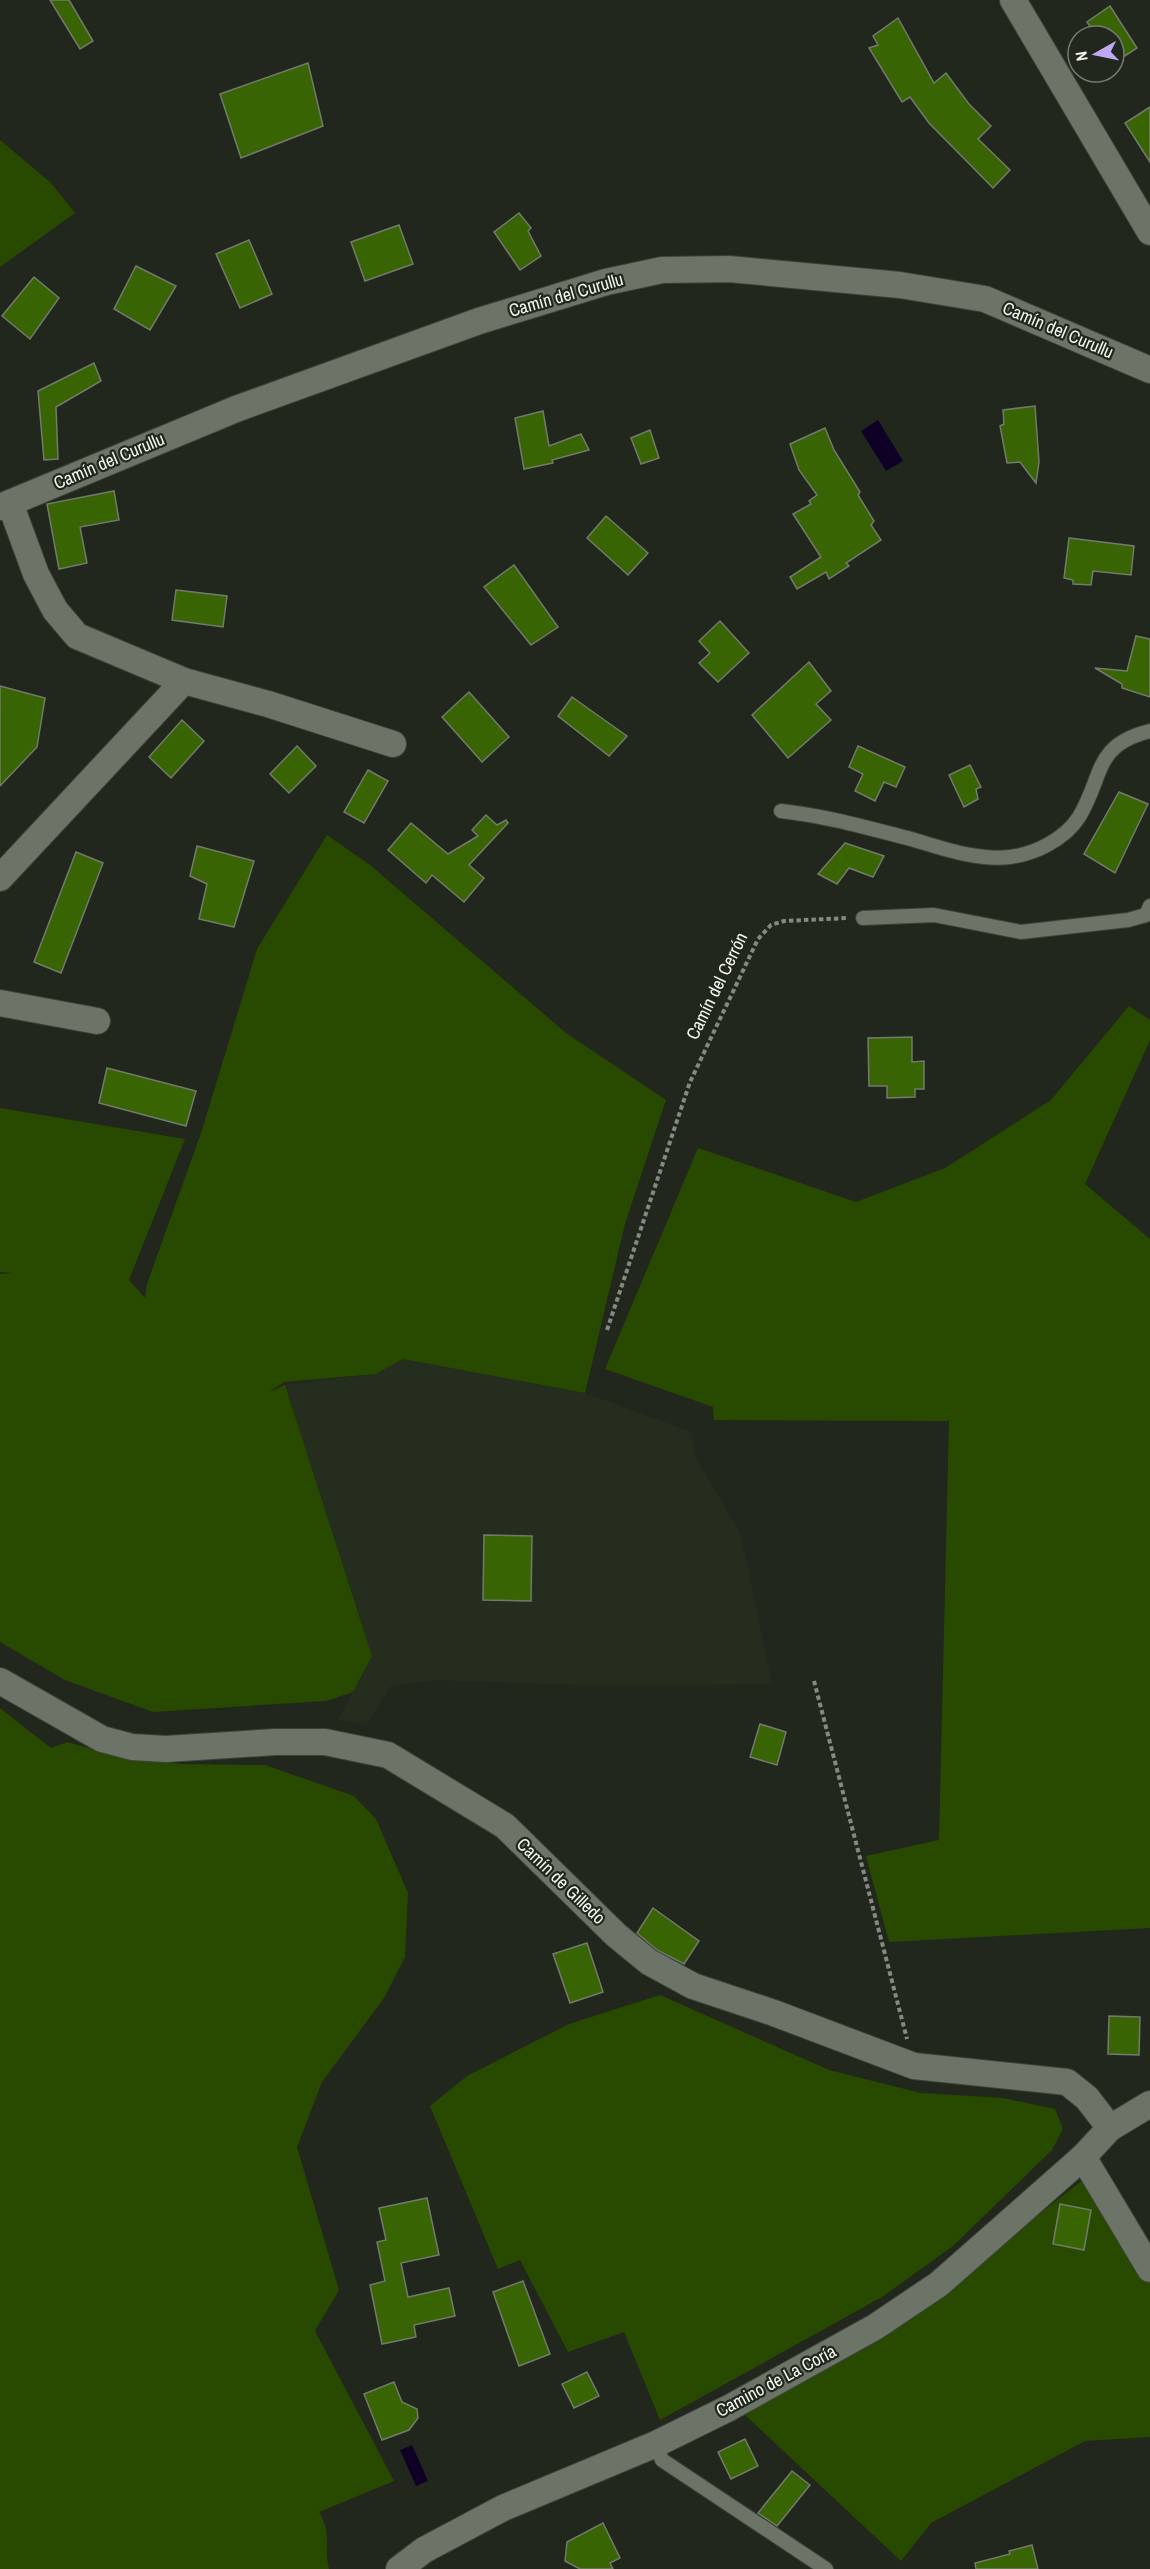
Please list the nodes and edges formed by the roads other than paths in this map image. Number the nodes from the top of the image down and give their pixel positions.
1 (1013, 0) edge
2 (1150, 232) edge
3 (1150, 370) edge
4 (5, 505) edge
5 (184, 681) junction
6 (1150, 731) edge
7 (393, 744) dead end
8 (782, 811) dead end
9 (0, 878) edge
10 (1150, 906) edge
11 (863, 918) road end
12 (0, 1003) edge
13 (98, 1021) dead end
14 (0, 1681) edge
15 (1150, 2103) edge
16 (1110, 2128) junction
17 (1083, 2157) junction
18 (1150, 2269) edge
19 (656, 2444) junction
20 (399, 2569) edge
21 (826, 2569) edge

1 - 2 street
3 - 4 street, Camín del Curullu
4 - 5 street
5 - 7 street
5 - 9 street
6 - 8 lane
10 - 11 lane
12 - 13 street
14 - 16 street, Camín de Gilledo
15 - 16 street, Camino de La Coría
16 - 17 street, Camino de La Coría
17 - 18 street
17 - 19 street, Camino de La Coría
19 - 20 street, Camino de La Coría
19 - 21 lane

